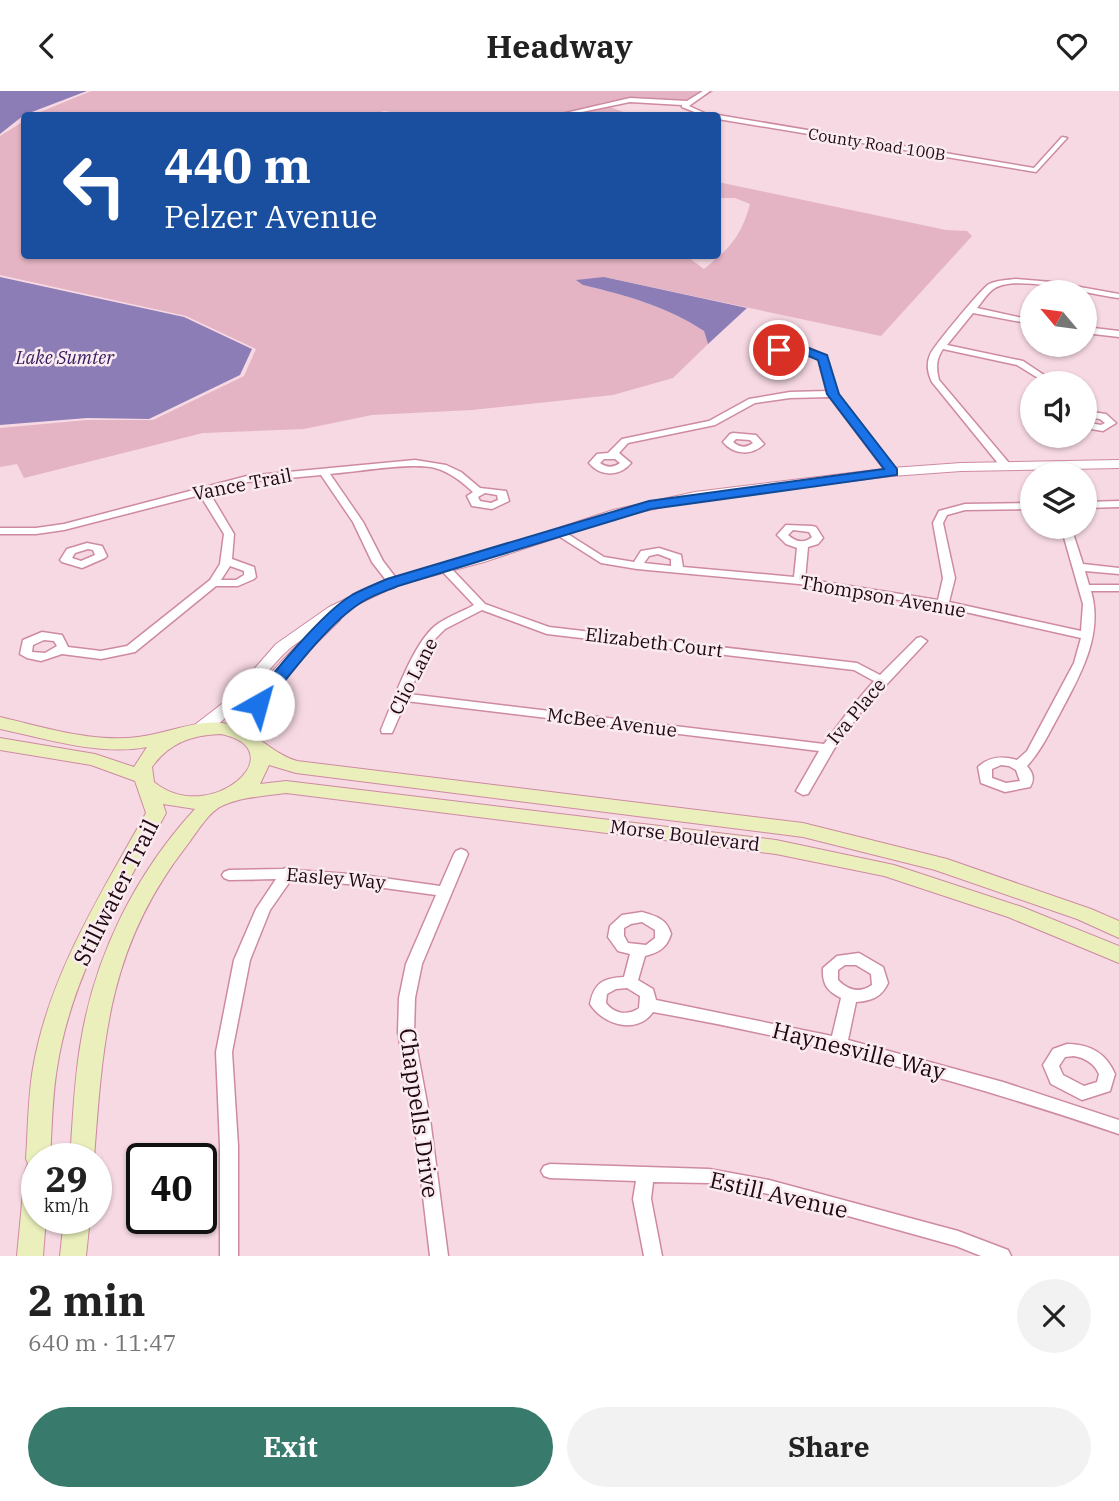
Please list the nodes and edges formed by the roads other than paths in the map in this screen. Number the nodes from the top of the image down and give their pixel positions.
1 (707, 91) edge
2 (687, 103) junction
3 (574, 112) edge
4 (696, 112) edge
5 (721, 118) edge
6 (1065, 138) dead end
7 (1119, 296) edge
8 (972, 310) junction
9 (1020, 320) edge
10 (1097, 332) edge
11 (1117, 334) edge
12 (1119, 345) edge
13 (940, 346) junction
14 (798, 347) dead end
15 (1037, 371) edge
16 (833, 394) junction
17 (1097, 415) edge
18 (712, 423) junction
19 (1097, 427) edge
20 (733, 436) dead end
21 (612, 455) dead end
22 (1119, 464) edge
23 (1005, 465) junction
24 (323, 471) junction
25 (892, 472) junction
26 (202, 490) junction
27 (479, 492) dead end
28 (1119, 504) edge
29 (1097, 505) edge
30 (1020, 506) edge
31 (69, 526) junction
32 (0, 531) edge
33 (559, 533) junction
34 (1070, 539) edge
35 (803, 545) dead end
36 (80, 547) dead end
37 (227, 561) junction
38 (637, 566) junction
39 (1080, 566) junction
40 (444, 567) junction
41 (677, 570) junction
42 (1119, 571) edge
43 (799, 581) junction
44 (393, 582) junction
45 (213, 583) junction
46 (1085, 588) junction
47 (1119, 588) edge
48 (357, 599) junction
49 (943, 604) junction
50 (481, 606) junction
51 (1087, 636) junction
52 (921, 641) dead end
53 (61, 650) dead end
54 (881, 680) junction
55 (400, 697) junction
56 (0, 723) edge
57 (387, 730) dead end
58 (190, 732) junction
59 (254, 743) junction
60 (0, 744) edge
61 (825, 748) junction
62 (1019, 766) dead end
63 (146, 784) junction
64 (803, 791) dead end
65 (236, 793) junction
66 (214, 801) junction
67 (461, 853) dead end
68 (289, 872) junction
69 (229, 875) dead end
70 (443, 891) junction
71 (1119, 930) edge
72 (638, 952) dead end
73 (1119, 955) edge
74 (630, 982) junction
75 (850, 995) dead end
76 (649, 1005) junction
77 (839, 1042) junction
78 (1073, 1090) dead end
79 (1067, 1109) junction
80 (1119, 1127) edge
81 (39, 1143) edge
82 (83, 1143) edge
83 (550, 1171) dead end
84 (646, 1173) junction
85 (32, 1234) edge
86 (75, 1234) edge
87 (30, 1256) edge
88 (73, 1256) edge
89 (229, 1256) edge
90 (439, 1256) edge
91 (653, 1256) edge
92 (1002, 1256) edge

1 - 2 street
2 - 3 street
2 - 4 street
5 - 6 street, County Road 100B
7 - 8 street
8 - 9 street
8 - 13 street
10 - 11 street
11 - 12 street
13 - 15 street
13 - 23 street
14 - 16 street
16 - 18 street
16 - 25 street
17 - 19 street
18 - 20 street
18 - 21 street
22 - 23 street
23 - 25 street
24 - 26 street, Vance Trail
24 - 27 street, Vance Trail
24 - 44 street
25 - 33 street
26 - 31 street, Vance Trail
26 - 37 street
28 - 29 street
30 - 49 street
31 - 32 street, Vance Trail
31 - 36 street
33 - 38 street, Thompson Avenue
33 - 40 street
34 - 39 street
35 - 43 street
37 - 45 street
37 - 45 street
38 - 41 street, Thompson Avenue
38 - 41 street
39 - 42 street
39 - 46 street
40 - 44 street
40 - 50 street, Elizabeth Court
41 - 43 street, Thompson Avenue
43 - 49 street, Thompson Avenue
44 - 48 street
45 - 53 street
46 - 47 street
46 - 51 street
48 - 58 street
48 - 59 street
49 - 51 street, Thompson Avenue
50 - 54 street, Elizabeth Court
50 - 55 street, Clio Lane
51 - 62 street
52 - 54 street, Iva Place
54 - 61 street, Iva Place
55 - 57 street, Clio Lane
55 - 61 street, McBee Avenue
56 - 58 main road
58 - 59 main road
58 - 63 main road
59 - 65 main road
59 - 71 main road, Morse Boulevard
60 - 63 main road
61 - 64 street, Iva Place
63 - 66 main road
63 - 81 main road, Stillwater Trail
65 - 66 main road
65 - 73 main road, Morse Boulevard
66 - 82 main road, Stillwater Trail
67 - 70 street, Chappells Drive
68 - 69 street, Easley Way
68 - 70 street, Easley Way
68 - 89 street
70 - 90 street, Chappells Drive
72 - 74 street
74 - 76 street
74 - 76 street
75 - 77 street
76 - 77 street, Haynesville Way
77 - 79 street, Haynesville Way
78 - 79 street
79 - 80 street, Haynesville Way
83 - 84 street, Estill Avenue
84 - 91 street
84 - 92 street, Estill Avenue
85 - 87 main road
86 - 88 main road

